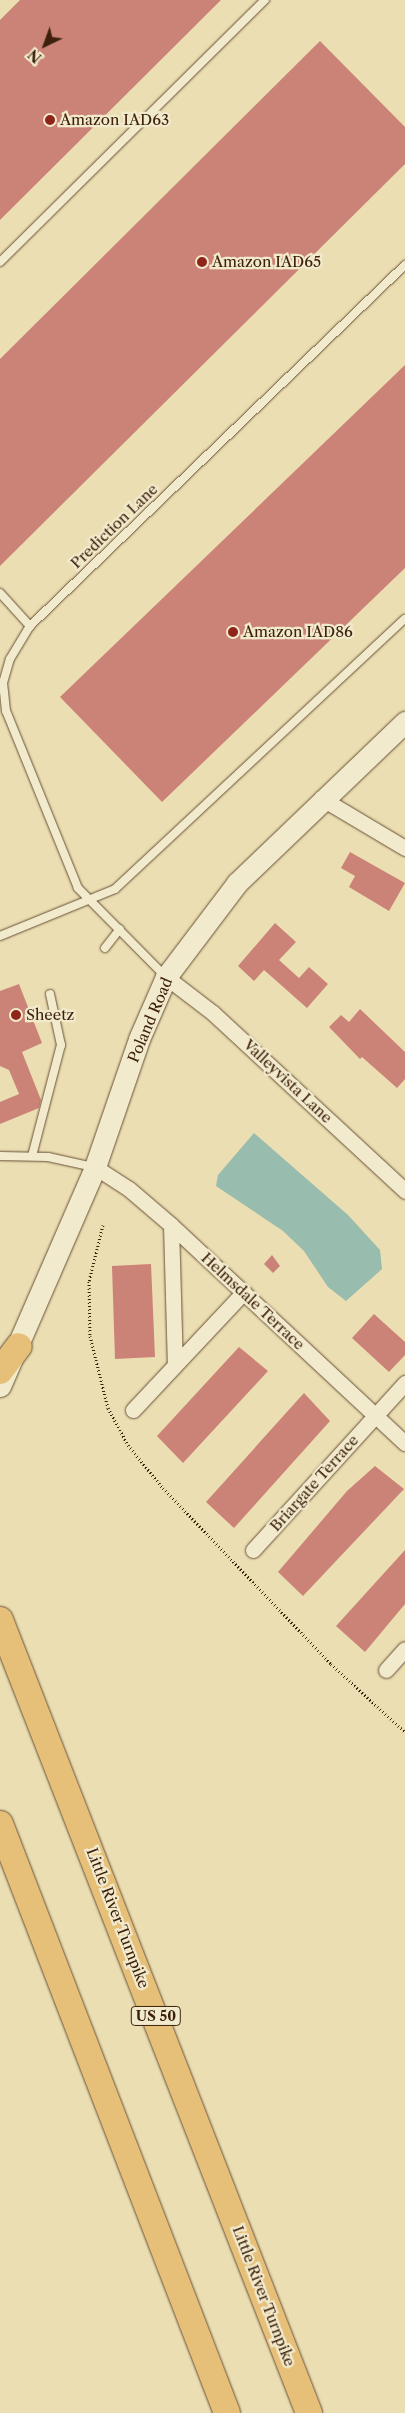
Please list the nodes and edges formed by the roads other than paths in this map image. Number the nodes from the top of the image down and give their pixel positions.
1 (265, 0) edge
2 (0, 262) edge
3 (405, 265) edge
4 (0, 593) edge
5 (405, 619) edge
6 (30, 626) junction
7 (405, 722) edge
8 (322, 798) junction
9 (405, 848) edge
10 (89, 902) junction
11 (120, 930) junction
12 (0, 936) edge
13 (105, 948) dead end
14 (166, 977) junction
15 (50, 994) dead end
16 (0, 1156) edge
17 (32, 1156) junction
18 (95, 1167) junction
19 (405, 1191) edge
20 (171, 1225) junction
21 (244, 1292) junction
22 (19, 1346) junction
23 (175, 1364) junction
24 (0, 1371) edge
25 (405, 1383) edge
26 (0, 1386) edge
27 (133, 1410) dead end
28 (374, 1416) junction
29 (405, 1443) edge
30 (253, 1550) dead end
31 (0, 1620) edge
32 (405, 1649) edge
33 (386, 1670) dead end
34 (0, 1824) edge
35 (227, 2413) edge
36 (309, 2413) edge

1 - 2 lane
3 - 6 lane, Prediction Lane
4 - 6 lane
5 - 10 lane
6 - 10 lane, Prediction Lane
7 - 8 street, Poland Road
8 - 9 street
8 - 14 street, Poland Road
10 - 11 lane, Prediction Lane
10 - 12 lane
11 - 13 lane
11 - 14 lane, Prediction Lane
14 - 18 street, Poland Road
14 - 19 street, Valleyvista Lane
15 - 17 lane
16 - 17 lane
17 - 18 lane
18 - 20 street, Helmsdale Terrace
18 - 22 street, Poland Road
20 - 21 street, Helmsdale Terrace
20 - 23 street
21 - 23 street
21 - 28 street, Helmsdale Terrace
22 - 24 highway
22 - 26 street, Poland Road
23 - 27 street
25 - 28 street, Briargate Terrace
28 - 29 street, Helmsdale Terrace
28 - 30 street, Briargate Terrace
31 - 36 highway, Little River Turnpike / US 50
32 - 33 street
34 - 35 highway

